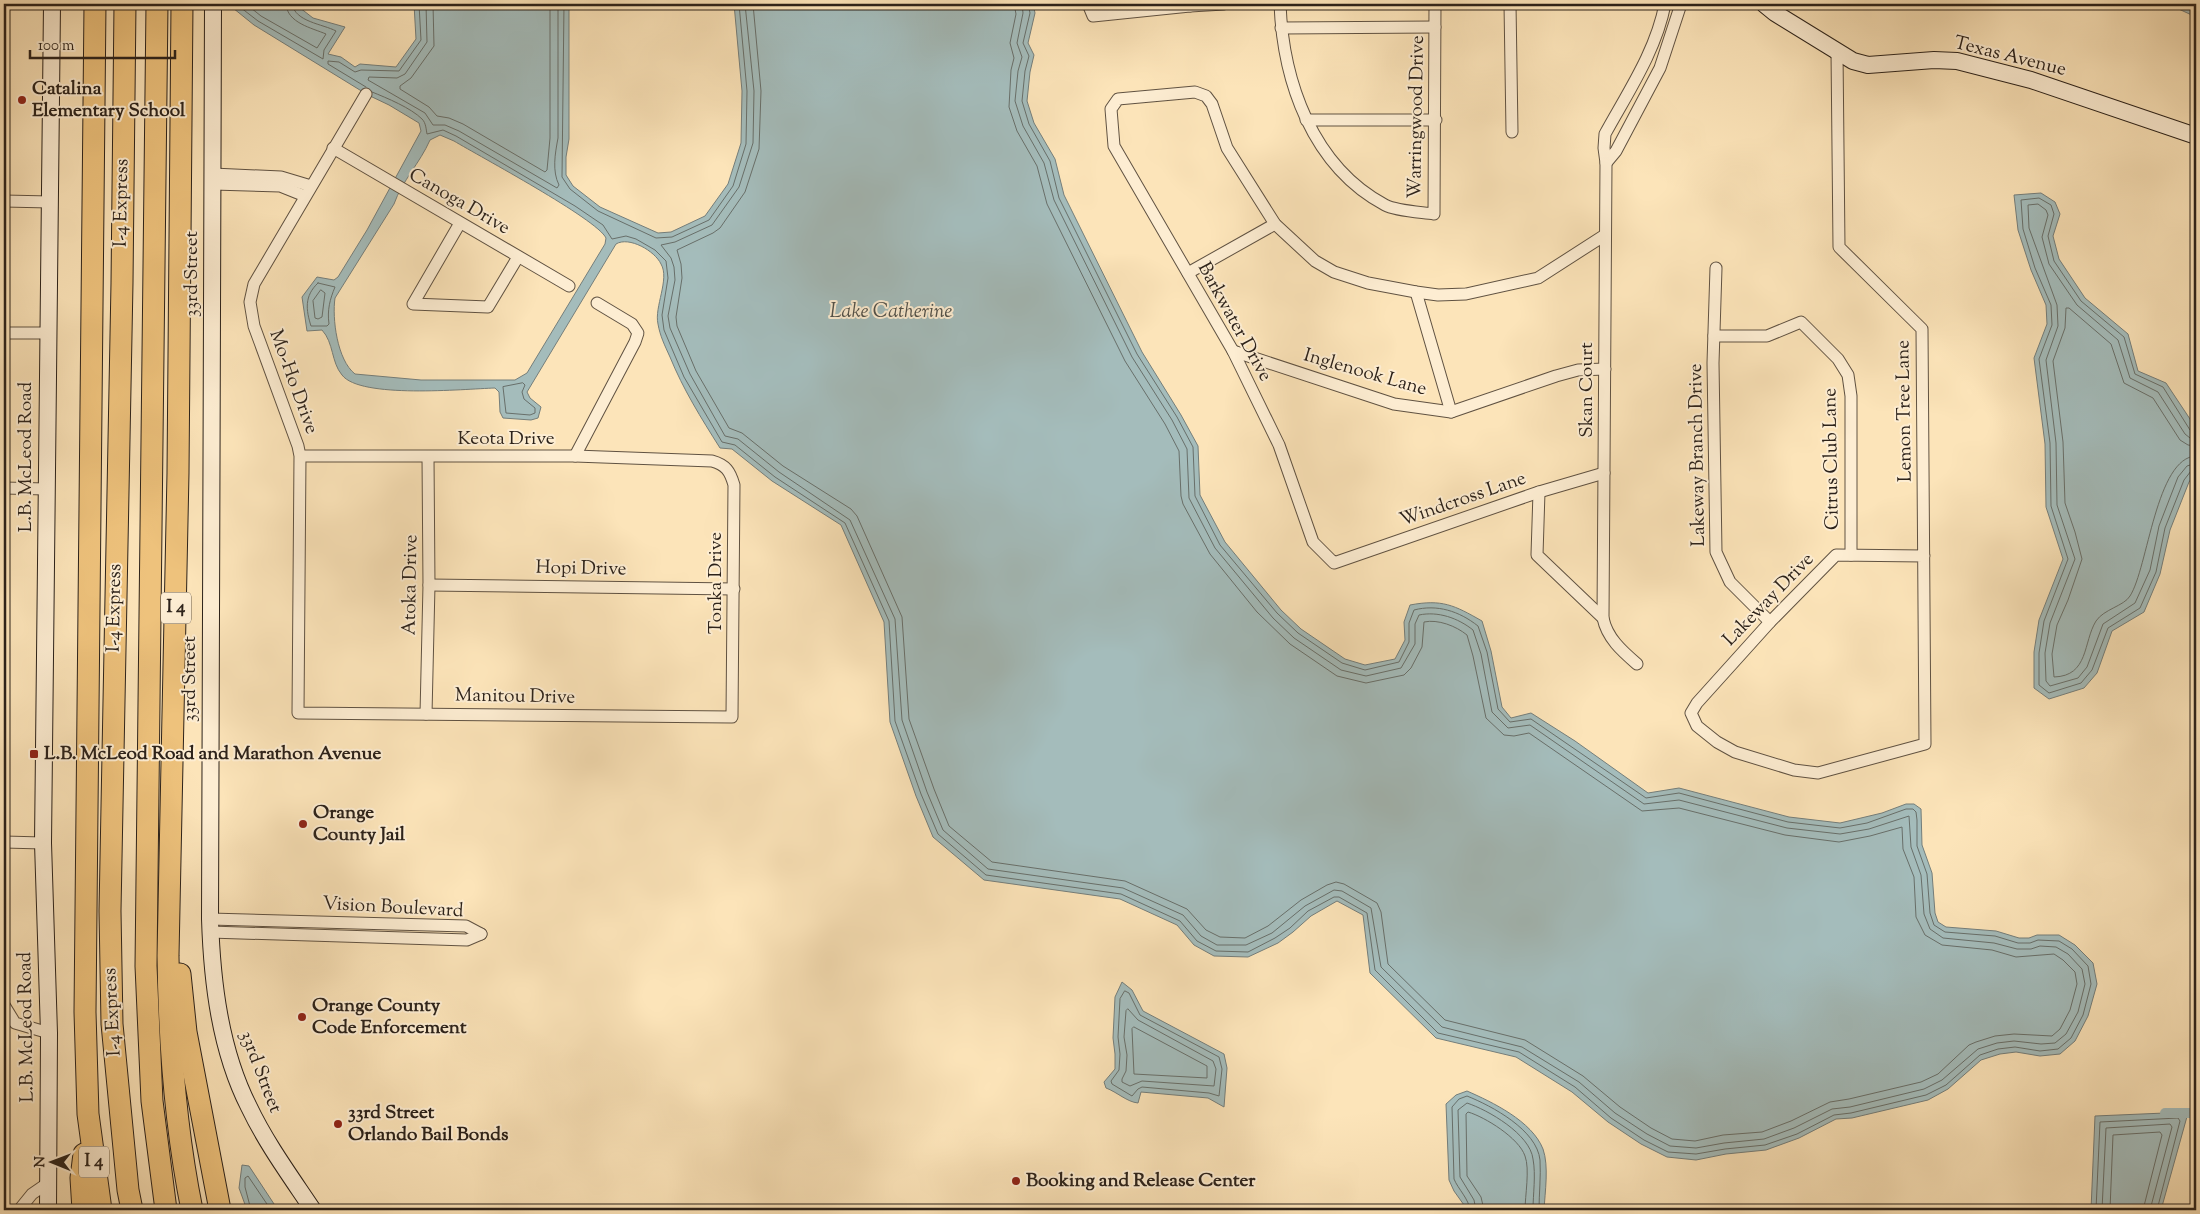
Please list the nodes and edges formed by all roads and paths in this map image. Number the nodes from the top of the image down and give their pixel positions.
1 (52, 4) edge
2 (95, 4) edge
3 (125, 4) edge
4 (157, 4) edge
5 (182, 4) edge
6 (213, 4) edge
7 (1088, 4) edge
8 (1224, 4) edge
9 (1280, 4) edge
10 (1435, 4) edge
11 (1510, 4) edge
12 (1665, 4) edge
13 (1681, 4) edge
14 (1764, 4) edge
15 (1189, 5) edge
16 (1435, 27) junction
17 (1281, 28) junction
18 (1838, 51) junction
19 (366, 94) dead end
20 (1306, 120) junction
21 (1436, 120) junction
22 (1512, 132) dead end
23 (2196, 136) edge
24 (333, 148) junction
25 (1606, 163) junction
26 (213, 179) junction
27 (308, 191) junction
28 (4, 201) edge
29 (50, 202) junction
30 (460, 223) junction
31 (1275, 224) junction
32 (1606, 235) junction
33 (518, 257) junction
34 (1716, 268) dead end
35 (1188, 273) junction
36 (569, 286) dead end
37 (1416, 292) junction
38 (597, 303) dead end
39 (4, 333) edge
40 (47, 333) junction
41 (1714, 336) junction
42 (1233, 351) junction
43 (1604, 370) junction
44 (1451, 412) junction
45 (300, 456) junction
46 (575, 456) junction
47 (428, 457) junction
48 (712, 461) joint
49 (1604, 474) junction
50 (4, 488) edge
51 (46, 489) junction
52 (1539, 492) junction
53 (1851, 555) junction
54 (1924, 556) junction
55 (1334, 563) joint
56 (429, 585) junction
57 (734, 589) junction
58 (1603, 618) junction
59 (1770, 622) junction
60 (1637, 664) dead end
61 (298, 713) joint
62 (1691, 713) joint
63 (426, 714) junction
64 (732, 717) joint
65 (169, 838) junction
66 (4, 842) edge
67 (43, 843) junction
68 (210, 925) junction
69 (4, 1005) edge
70 (49, 1033) junction
71 (88, 1114) junction
72 (48, 1183) junction
73 (19, 1210) edge
74 (48, 1210) edge
75 (84, 1210) edge
76 (100, 1210) edge
77 (132, 1210) edge
78 (166, 1210) edge
79 (192, 1210) edge
80 (220, 1210) edge
81 (313, 1210) edge

1 - 29 street, L.B. McLeod Road
2 - 71 highway, I 4
3 - 77 highway, I-4 Express
4 - 78 highway, I-4 Express
5 - 65 highway, I 4
6 - 26 street, 33rd Street
7 - 15 street
8 - 15 street
9 - 17 street, Warringwood Drive
10 - 16 street, Warringwood Drive
11 - 22 street
12 - 25 street, Skan Court
13 - 25 street
14 - 18 street, Texas Avenue
16 - 17 street
16 - 21 street, Warringwood Drive
17 - 20 street, Warringwood Drive
18 - 23 street, Texas Avenue
18 - 54 street, Lemon Tree Lane
19 - 24 street, Mo-Ho Drive
20 - 21 street
20 - 21 street, Warringwood Drive
24 - 27 street, Mo-Ho Drive
24 - 30 street, Canoga Drive
25 - 32 street, Skan Court
26 - 27 street
26 - 68 street, 33rd Street
27 - 45 street, Mo-Ho Drive
28 - 29 street
29 - 40 street, L.B. McLeod Road
30 - 33 street, Canoga Drive
30 - 33 street
31 - 35 street
31 - 35 street, Barkwater Drive
31 - 37 street
32 - 37 street
32 - 43 street, Skan Court
33 - 36 street, Canoga Drive
34 - 41 street, Lakeway Branch Drive
35 - 42 street, Barkwater Drive
37 - 44 street
38 - 46 street
39 - 40 street
40 - 51 street, L.B. McLeod Road
41 - 53 street, Citrus Club Lane
41 - 59 street, Lakeway Branch Drive
42 - 44 street, Inglenook Lane
42 - 55 street, Barkwater Drive
43 - 44 street, Inglenook Lane
43 - 49 street, Skan Court
45 - 47 street, Keota Drive
45 - 61 street, Mo-Ho Drive
46 - 47 street, Keota Drive
46 - 48 street, Keota Drive
47 - 56 street, Atoka Drive
48 - 57 street, Tonka Drive
49 - 52 street, Windcross Lane
49 - 58 street, Skan Court
50 - 51 street
51 - 67 street, L.B. McLeod Road
52 - 55 street, Windcross Lane
52 - 58 street
53 - 54 street, Lakeway Drive
53 - 59 street, Lakeway Drive
54 - 62 street, Lemon Tree Lane
56 - 57 street, Hopi Drive
56 - 63 street, Atoka Drive
57 - 64 street, Tonka Drive
58 - 60 street
59 - 62 street, Lakeway Drive
61 - 63 street, Manitou Drive
63 - 64 street, Manitou Drive
65 - 79 highway, I 4
65 - 80 highway
66 - 67 street
67 - 70 street, L.B. McLeod Road
68 - 68 street, Vision Boulevard
68 - 81 street, 33rd Street
69 - 70 street
70 - 72 street, L.B. McLeod Road
71 - 75 highway
71 - 76 highway, I 4
72 - 73 street
72 - 74 street, L.B. McLeod Road

